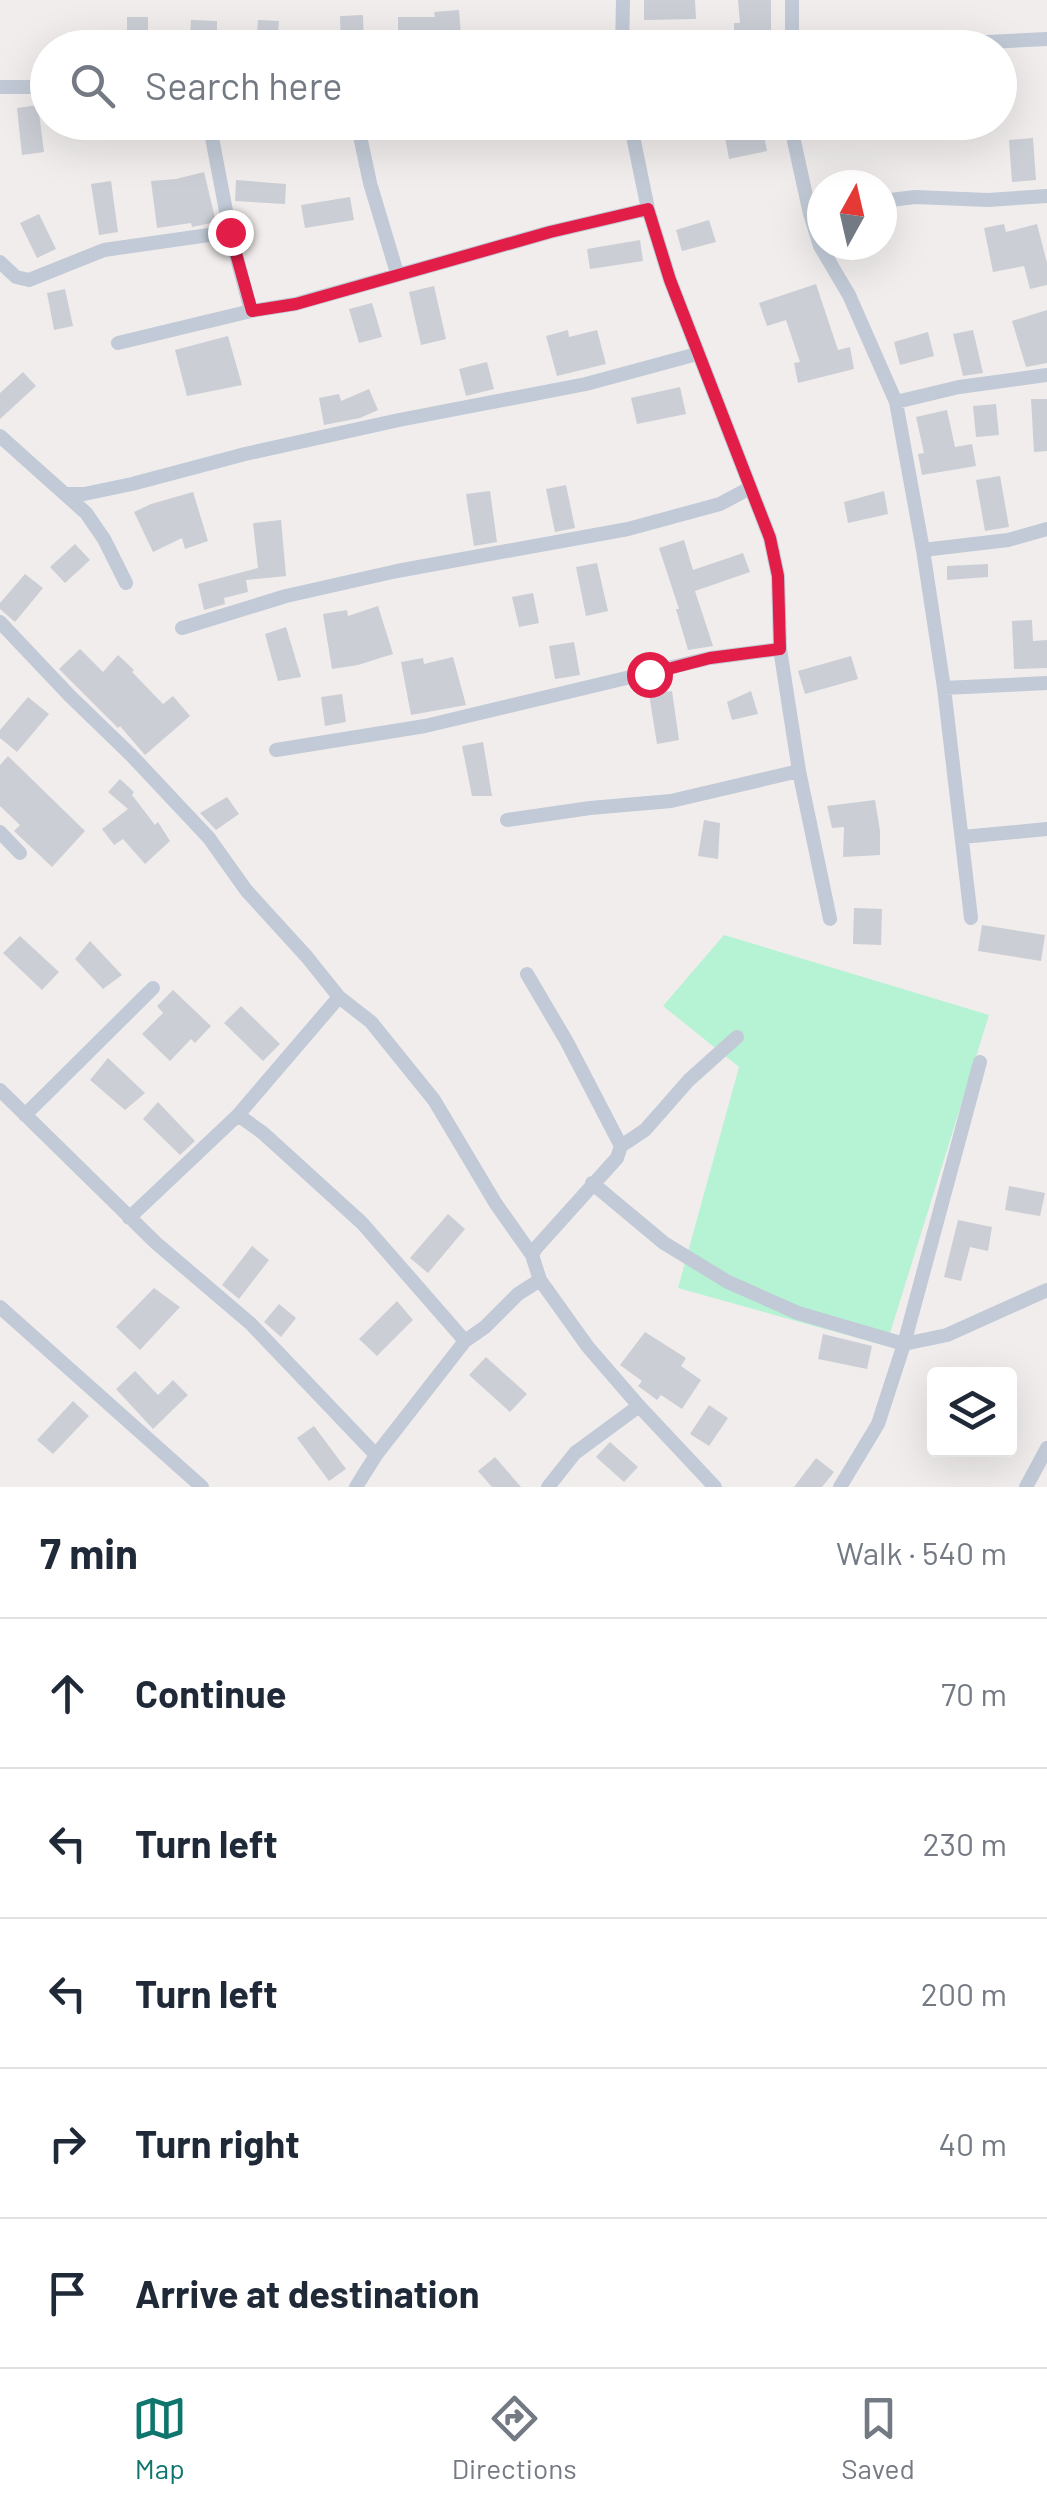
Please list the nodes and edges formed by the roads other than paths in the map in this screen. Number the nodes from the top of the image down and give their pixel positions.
1 (622, 0) edge
2 (792, 0) edge
3 (622, 30) edge
4 (792, 30) edge
5 (1047, 40) edge
6 (1017, 41) edge
7 (0, 86) edge
8 (30, 86) edge
9 (213, 140) edge
10 (361, 140) edge
11 (634, 140) edge
12 (794, 140) edge
13 (807, 183) edge
14 (1047, 196) edge
15 (897, 199) edge
16 (648, 209) junction
17 (230, 232) junction
18 (829, 260) edge
19 (0, 262) edge
20 (397, 274) junction
21 (252, 311) junction
22 (118, 342) dead end
23 (697, 354) junction
24 (1047, 375) edge
25 (896, 402) junction
26 (0, 436) edge
27 (750, 488) junction
28 (65, 494) junction
29 (1047, 529) edge
30 (923, 550) junction
31 (126, 583) dead end
32 (0, 622) edge
33 (182, 628) dead end
34 (780, 649) junction
35 (1047, 683) edge
36 (944, 688) junction
37 (276, 750) dead end
38 (799, 772) junction
39 (507, 820) dead end
40 (1047, 829) edge
41 (0, 832) edge
42 (962, 837) junction
43 (20, 854) dead end
44 (971, 918) dead end
45 (830, 919) dead end
46 (527, 974) dead end
47 (153, 988) dead end
48 (339, 997) junction
49 (736, 1037) dead end
50 (980, 1062) dead end
51 (0, 1090) edge
52 (25, 1116) junction
53 (238, 1116) junction
54 (621, 1146) junction
55 (592, 1184) junction
56 (129, 1218) junction
57 (532, 1255) junction
58 (540, 1280) junction
59 (1047, 1290) edge
60 (0, 1307) edge
61 (464, 1341) junction
62 (904, 1344) junction
63 (639, 1406) junction
64 (1047, 1448) edge
65 (376, 1455) junction
66 (202, 1487) edge
67 (356, 1487) edge
68 (548, 1487) edge
69 (715, 1487) edge
70 (840, 1487) edge
71 (1026, 1487) edge

1 - 3 street
2 - 4 street
5 - 6 street
7 - 8 street
9 - 17 street
10 - 20 street
11 - 16 street
12 - 13 street
14 - 15 street
16 - 20 street
16 - 23 street
17 - 19 street
17 - 21 street
18 - 25 street
20 - 21 street
21 - 22 street
23 - 27 street
23 - 28 street
24 - 25 street
25 - 30 street
26 - 28 street
27 - 33 street
27 - 34 street
28 - 31 street
29 - 30 street
30 - 36 street
32 - 48 street
34 - 37 street
34 - 38 street
35 - 36 street
36 - 42 street
38 - 39 street
38 - 45 street
40 - 42 street
41 - 43 street
42 - 44 street
46 - 54 street
47 - 52 street
48 - 53 street
48 - 57 street
49 - 54 street
50 - 62 street
51 - 52 street
52 - 56 street
53 - 56 street
53 - 61 street
54 - 55 street
55 - 57 street
55 - 62 street
56 - 65 street
57 - 58 street
58 - 61 street
58 - 63 street
59 - 62 street
60 - 66 street
61 - 65 street
62 - 70 street
63 - 68 street
63 - 69 street
64 - 71 street
65 - 67 street

